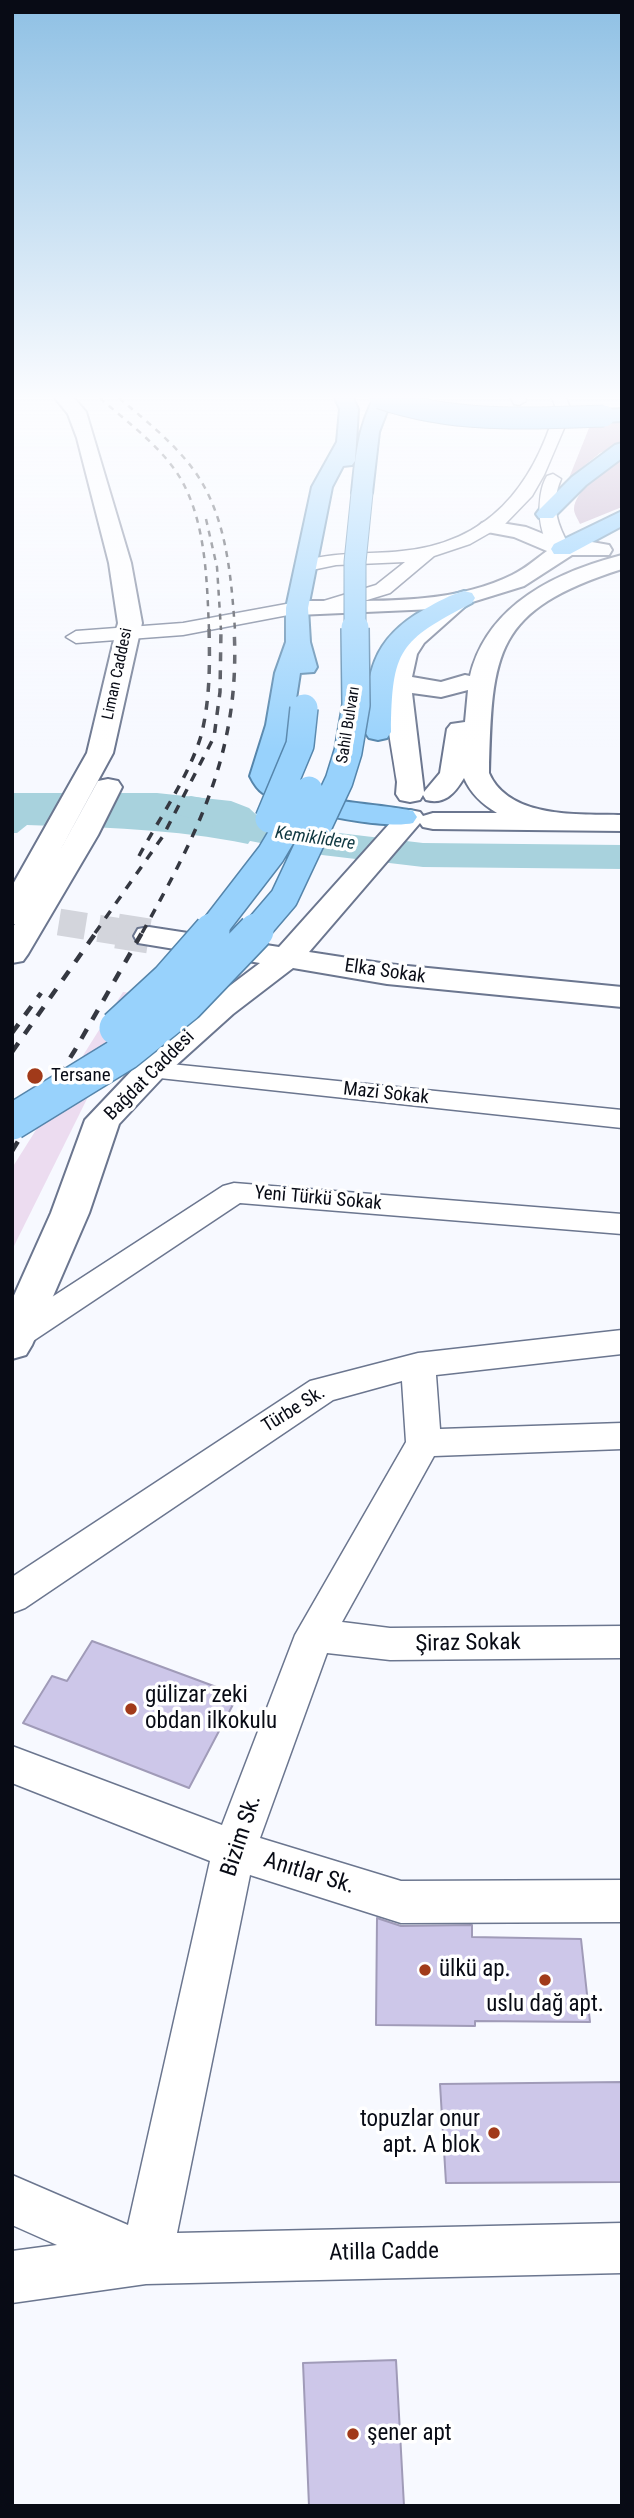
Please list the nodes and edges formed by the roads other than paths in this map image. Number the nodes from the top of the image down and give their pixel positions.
1 (107, 516) edge
2 (317, 516) edge
3 (343, 516) edge
4 (353, 516) edge
5 (504, 516) edge
6 (546, 516) edge
7 (622, 517) edge
8 (489, 527) junction
9 (562, 549) junction
10 (429, 551) junction
11 (615, 554) edge
12 (307, 566) junction
13 (464, 598) junction
14 (319, 622) junction
15 (128, 628) junction
16 (77, 631) dead end
17 (298, 642) junction
18 (401, 681) junction
19 (465, 682) junction
20 (97, 780) junction
21 (420, 811) junction
22 (590, 822) junction
23 (622, 822) edge
24 (246, 888) junction
25 (284, 898) junction
26 (27, 914) edge
27 (149, 936) tunnel mouth
28 (12, 954) edge
29 (287, 958) junction
30 (622, 997) edge
31 (151, 1069) junction
32 (12, 1097) edge
33 (622, 1119) edge
34 (12, 1122) edge
35 (622, 1224) edge
36 (14, 1341) edge
37 (622, 1342) edge
38 (418, 1365) junction
39 (622, 1436) edge
40 (424, 1443) junction
41 (12, 1597) edge
42 (314, 1634) junction
43 (622, 1642) edge
44 (12, 1764) edge
45 (234, 1850) junction
46 (622, 1901) edge
47 (12, 2200) edge
48 (622, 2248) edge
49 (146, 2259) junction
50 (12, 2277) edge

1 - 15 street, Liman Caddesi
2 - 12 highway
3 - 14 highway, Sahil Bulvarı
4 - 25 highway, Sahil Bulvarı, bridge
5 - 8 street
6 - 9 street
7 - 9 highway
8 - 9 street
8 - 10 street
9 - 11 street
9 - 13 street
10 - 12 street
10 - 14 street
11 - 19 street, Bağdat Caddesi
11 - 22 street
12 - 14 highway
13 - 14 street
13 - 18 street
13 - 25 highway
14 - 15 street
14 - 17 highway
14 - 24 highway, Sahil Bulvarı, bridge
15 - 16 street
15 - 20 street, Liman Caddesi
17 - 21 highway
17 - 24 highway, bridge
18 - 19 street
18 - 21 street
19 - 21 street, Bağdat Caddesi
20 - 26 street
20 - 26 street
21 - 22 street
21 - 29 street, Bağdat Caddesi
22 - 23 street
24 - 32 highway, Sahil Bulvarı, bridge
25 - 34 highway, Sahil Bulvarı, bridge
26 - 28 street
27 - 29 street, Elka Sokak
29 - 30 street, Elka Sokak
29 - 31 street, Bağdat Caddesi
31 - 33 street, Mazi Sokak
31 - 36 street, Bağdat Caddesi
35 - 36 street, Yeni Türkü Sokak
37 - 38 street, Türbe Sk.
38 - 40 street
38 - 41 street, Türbe Sk.
39 - 40 street
40 - 42 street, Bizim Sk.
42 - 43 street, Şiraz Sokak
42 - 45 street, Bizim Sk.
44 - 45 street, Anıtlar Sk.
45 - 46 street, Anıtlar Sk.
45 - 49 street, Bizim Sk.
47 - 49 street, Atilla Cadde
48 - 49 street, Atilla Cadde
49 - 50 street, Atilla Cadde

